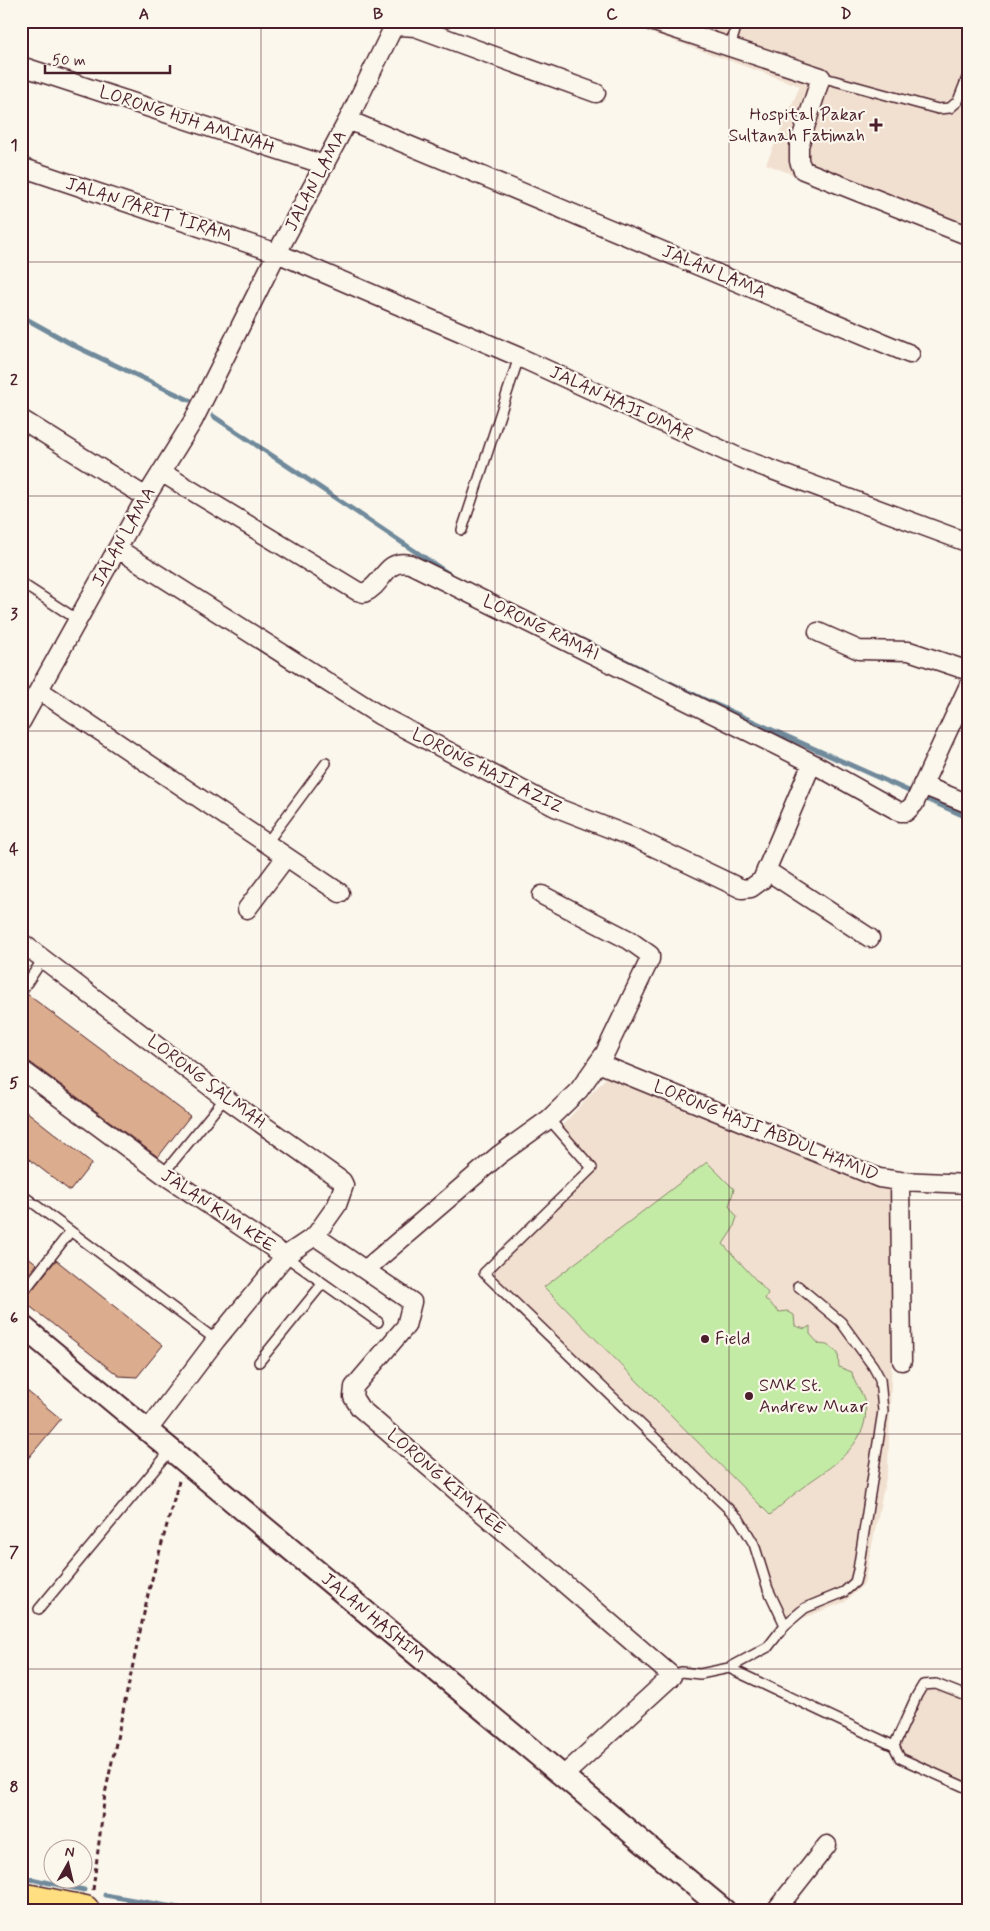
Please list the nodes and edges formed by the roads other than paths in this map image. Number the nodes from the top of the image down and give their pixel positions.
1 (651, 21) edge
2 (738, 21) edge
3 (730, 48) junction
4 (21, 66) edge
5 (969, 73) edge
6 (821, 77) junction
7 (596, 93) dead end
8 (348, 120) junction
9 (325, 165) junction
10 (21, 167) edge
11 (969, 236) edge
12 (277, 253) junction
13 (910, 354) dead end
14 (519, 357) junction
15 (21, 419) edge
16 (162, 472) junction
17 (146, 497) junction
18 (462, 530) dead end
19 (969, 543) edge
20 (118, 548) junction
21 (21, 583) edge
22 (78, 620) junction
23 (818, 632) dead end
24 (969, 672) edge
25 (969, 685) edge
26 (39, 690) junction
27 (21, 722) edge
28 (326, 763) dead end
29 (812, 763) junction
30 (918, 794) junction
31 (969, 804) edge
32 (266, 844) junction
33 (286, 857) junction
34 (766, 870) junction
35 (340, 893) dead end
36 (542, 895) dead end
37 (247, 909) dead end
38 (870, 938) dead end
39 (21, 942) edge
40 (43, 958) junction
41 (21, 992) edge
42 (598, 1063) junction
43 (21, 1069) edge
44 (225, 1098) junction
45 (549, 1119) junction
46 (163, 1174) junction
47 (900, 1182) junction
48 (969, 1184) edge
49 (21, 1194) edge
50 (70, 1232) junction
51 (315, 1236) junction
52 (285, 1256) junction
53 (365, 1270) junction
54 (323, 1283) junction
55 (798, 1286) dead end
56 (21, 1295) edge
57 (378, 1322) dead end
58 (21, 1326) edge
59 (216, 1340) junction
60 (259, 1362) dead end
61 (902, 1362) dead end
62 (148, 1430) junction
63 (178, 1456) junction
64 (39, 1609) dead end
65 (785, 1625) junction
66 (729, 1668) junction
67 (672, 1676) junction
68 (969, 1697) edge
69 (894, 1746) junction
70 (563, 1776) junction
71 (969, 1788) edge
72 (827, 1845) dead end
73 (21, 1897) edge
74 (89, 1900) edge
75 (724, 1910) edge
76 (776, 1910) edge

1 - 3 street
2 - 3 lane
3 - 6 street
4 - 9 street, LORONG HJH AMINAH
5 - 6 lane
6 - 11 street
7 - 8 street
8 - 9 street, JALAN LAMA
8 - 13 street, JALAN LAMA
9 - 12 street, JALAN LAMA
10 - 12 street, JALAN PARIT TIRAM
12 - 14 street, JALAN HAJI OMAR
12 - 16 street, JALAN LAMA
14 - 18 lane
14 - 19 street, JALAN HAJI OMAR
15 - 17 street
16 - 17 street, JALAN LAMA
16 - 29 street, LORONG RAMAI
17 - 20 street, JALAN LAMA
20 - 22 street, JALAN LAMA
20 - 34 street, LORONG HAJI AZIZ
21 - 22 lane
22 - 26 street, JALAN LAMA
23 - 24 street
25 - 30 street
26 - 27 street, JALAN LAMA
26 - 32 street
28 - 32 lane
29 - 30 street, LORONG RAMAI
29 - 34 street, LORONG HAJI AZIZ
30 - 31 street
32 - 33 street
33 - 35 street
33 - 37 street
34 - 38 street
36 - 42 street
39 - 40 street, LORONG SALMAH
40 - 41 lane
40 - 44 street, LORONG SALMAH
42 - 45 street
42 - 47 street, LORONG HAJI ABDUL HAMID
43 - 46 street, JALAN KIM KEE
44 - 46 lane
44 - 51 street, LORONG SALMAH
45 - 53 street
45 - 65 lane
46 - 52 street, JALAN KIM KEE
47 - 48 street, LORONG HAJI ABDUL HAMID
47 - 61 street
49 - 50 lane
50 - 56 lane
50 - 59 lane
51 - 52 street
51 - 53 street
52 - 54 lane
52 - 59 street, JALAN KIM KEE
53 - 67 street, LORONG KIM KEE
54 - 57 lane
54 - 60 lane
55 - 65 lane
58 - 62 street, JALAN HASHIM
59 - 62 street, JALAN KIM KEE
62 - 63 street, JALAN HASHIM
63 - 64 lane
63 - 70 street, JALAN HASHIM
65 - 66 lane
66 - 67 lane
66 - 69 lane
67 - 70 street
68 - 69 lane
69 - 71 lane
70 - 75 street, JALAN HASHIM
72 - 76 street
73 - 74 main road

